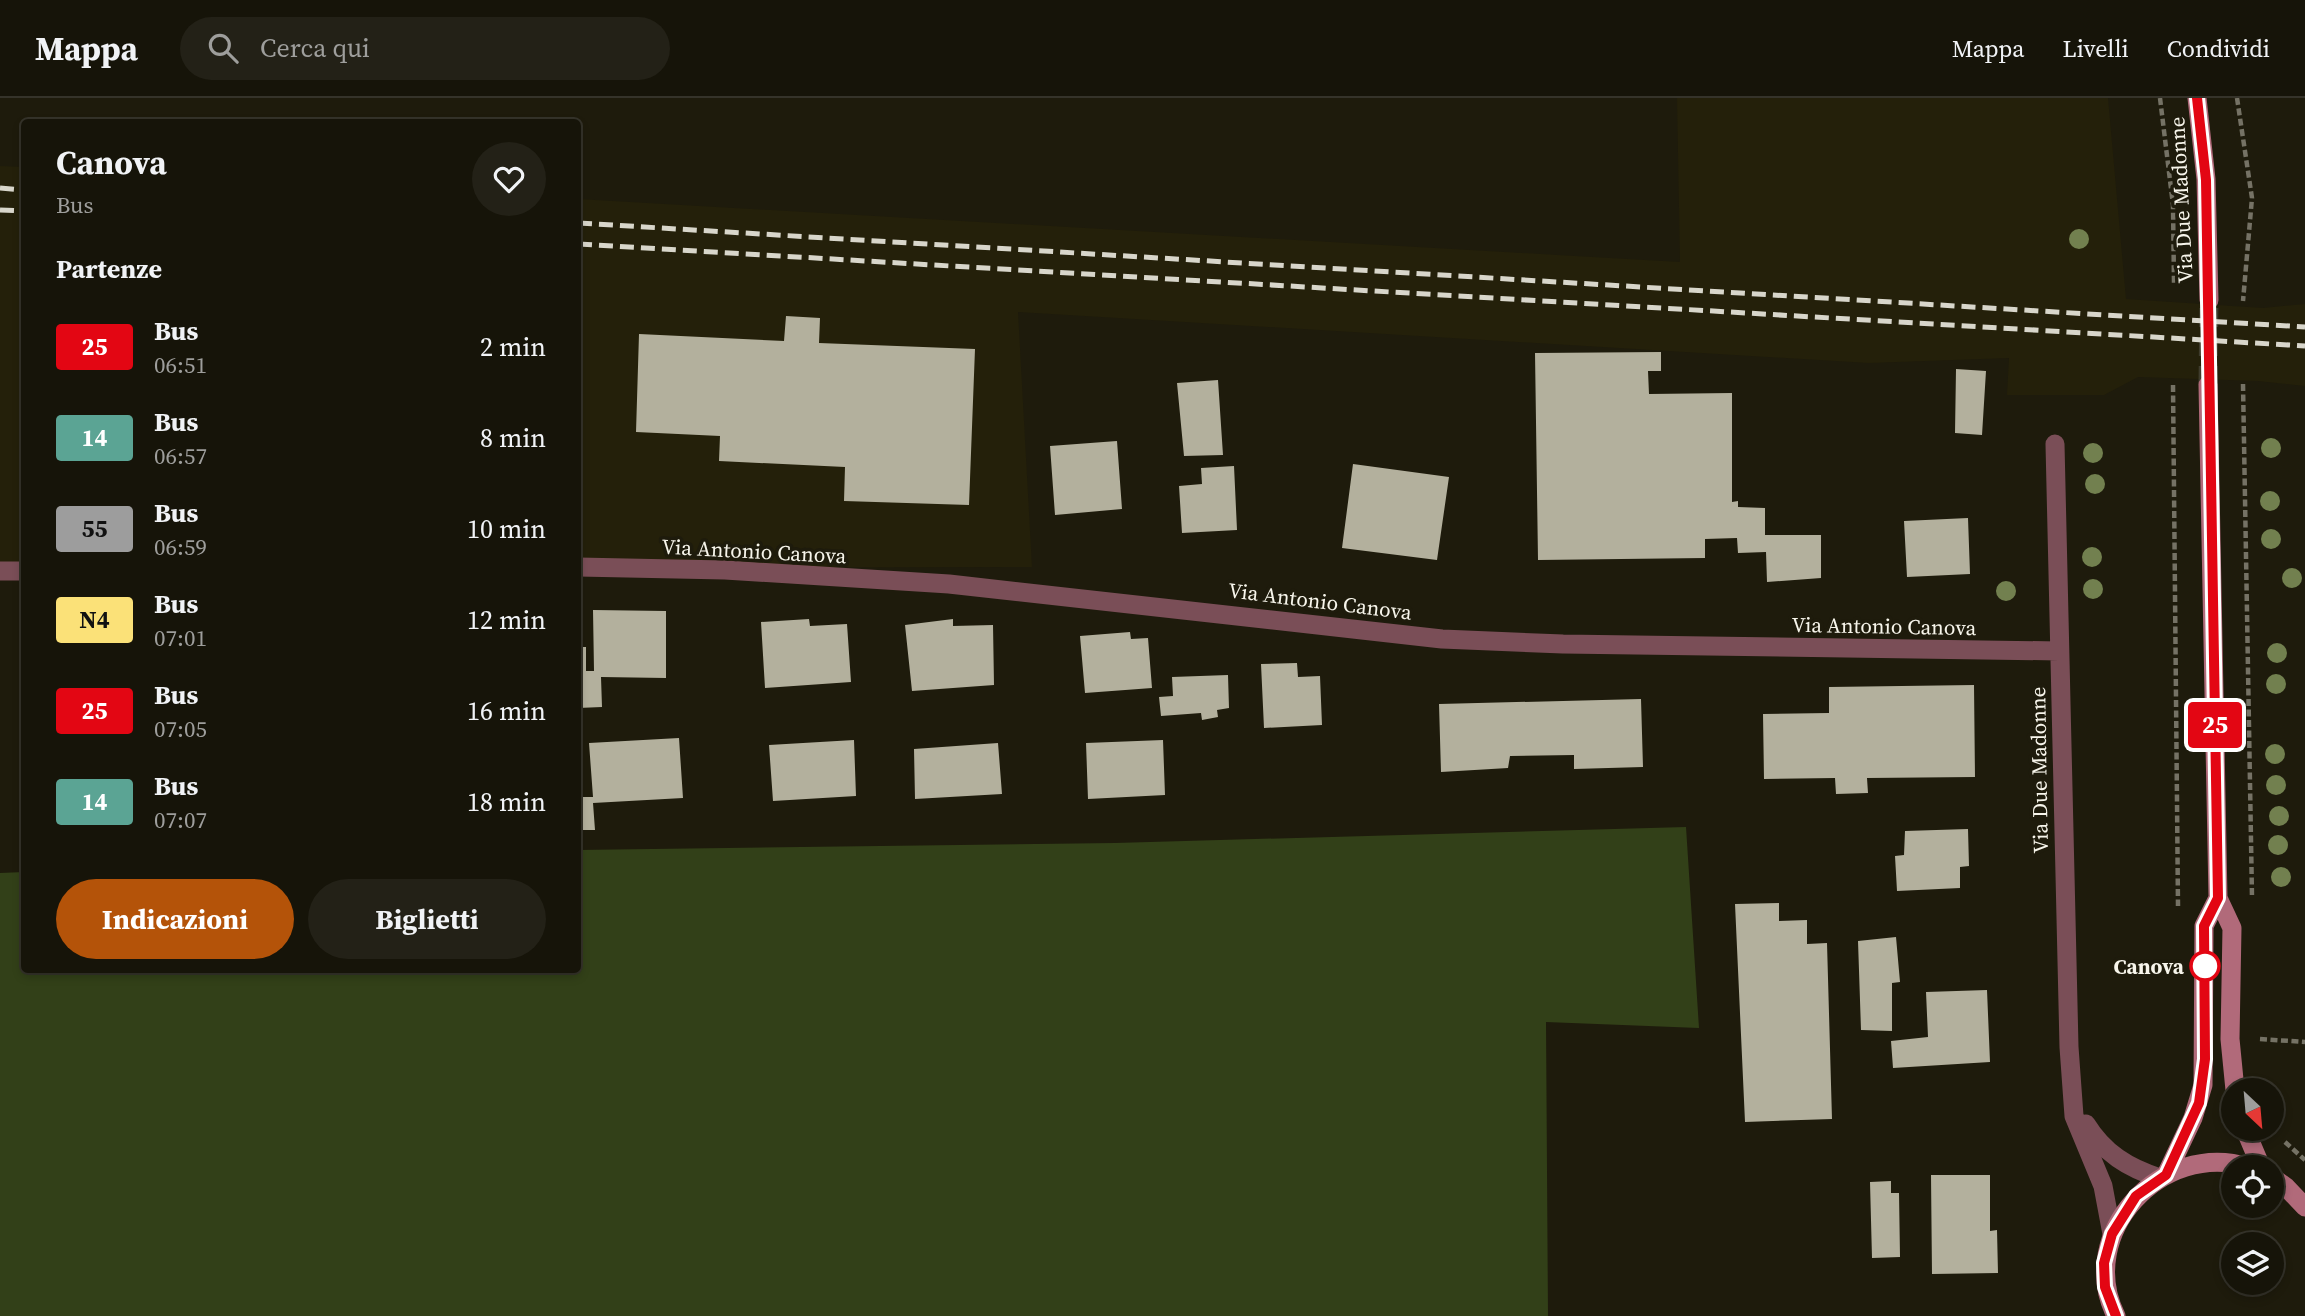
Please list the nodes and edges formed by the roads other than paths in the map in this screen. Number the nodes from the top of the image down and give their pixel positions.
1 (2197, 98) edge
2 (2209, 300) tunnel mouth
3 (2208, 386) tunnel mouth
4 (2055, 444) dead end
5 (581, 567) edge
6 (0, 571) edge
7 (21, 571) edge
8 (2059, 651) junction
9 (2218, 898) junction
10 (2234, 1078) edge
11 (2073, 1094) junction
12 (2221, 1163) edge
13 (2163, 1177) junction
14 (2284, 1186) edge
15 (2305, 1208) edge
16 (2112, 1234) junction
17 (2114, 1315) edge

1 - 2 main road, Via Due Madonne
3 - 9 main road
4 - 8 street, Via Due Madonne
5 - 8 street, Via Antonio Canova
6 - 7 street
8 - 11 street, Via Due Madonne
9 - 10 main road
9 - 13 main road
11 - 13 street, Via Due Madonne
11 - 16 street, Via Due Madonne
12 - 13 main road
13 - 16 main road
14 - 15 main road
16 - 17 main road

